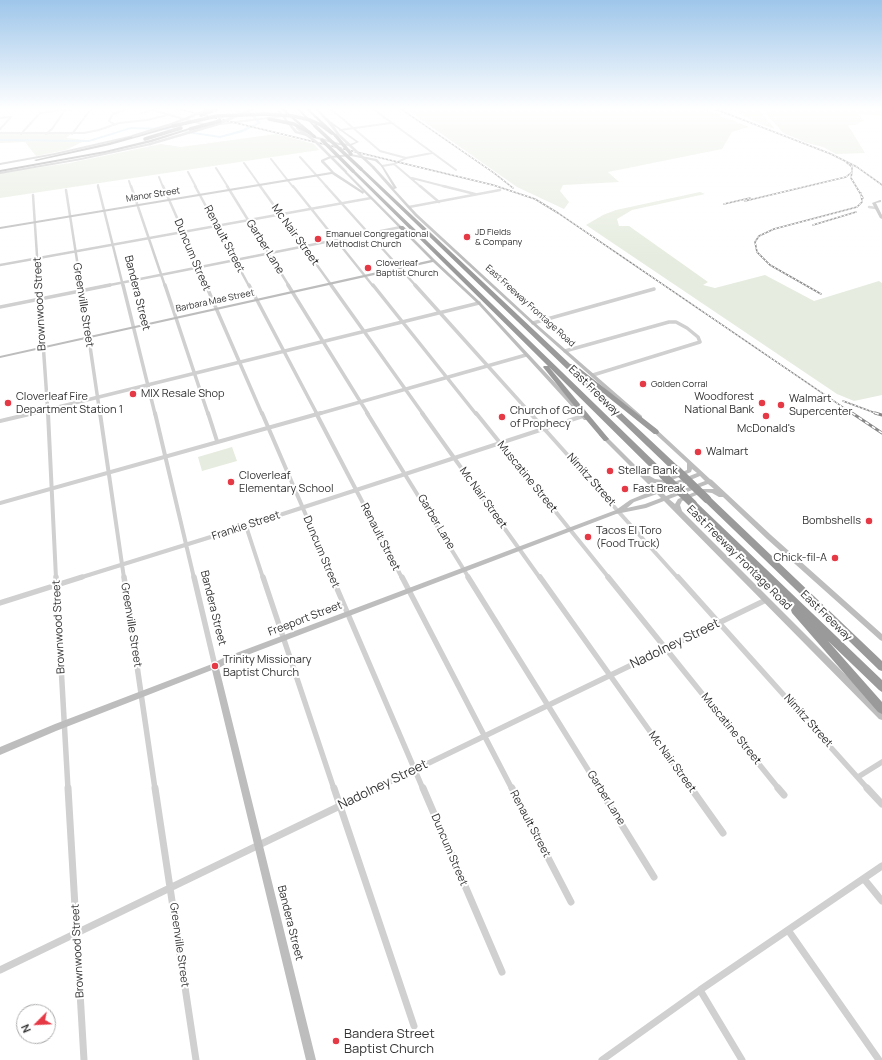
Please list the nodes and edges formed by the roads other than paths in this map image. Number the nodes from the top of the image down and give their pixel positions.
1 (37, 158) edge
2 (43, 158) edge
3 (49, 158) edge
4 (65, 158) edge
5 (88, 158) edge
6 (301, 158) edge
7 (326, 158) edge
8 (332, 158) edge
9 (341, 158) edge
10 (350, 158) edge
11 (353, 158) edge
12 (363, 158) edge
13 (368, 158) edge
14 (405, 158) edge
15 (440, 158) edge
16 (271, 159) dead end
17 (244, 163) dead end
18 (394, 164) junction
19 (382, 166) junction
20 (0, 168) edge
21 (216, 168) dead end
22 (362, 169) junction
23 (456, 170) dead end
24 (188, 172) dead end
25 (333, 173) junction
26 (316, 175) junction
27 (159, 177) dead end
28 (412, 178) junction
29 (288, 180) junction
30 (129, 181) dead end
31 (98, 185) dead end
32 (260, 185) junction
33 (66, 190) dead end
34 (230, 190) junction
35 (500, 190) dead end
36 (33, 195) dead end
37 (200, 195) junction
38 (476, 195) junction
39 (371, 198) junction
40 (169, 200) junction
41 (402, 200) junction
42 (880, 201) dead end
43 (439, 202) junction
44 (341, 203) junction
45 (137, 205) junction
46 (409, 207) junction
47 (869, 207) dead end
48 (311, 208) junction
49 (876, 208) junction
50 (104, 210) junction
51 (281, 214) junction
52 (416, 215) junction
53 (70, 216) junction
54 (882, 218) edge
55 (248, 220) junction
56 (35, 222) junction
57 (217, 226) junction
58 (401, 227) junction
59 (0, 228) edge
60 (182, 232) junction
61 (368, 233) junction
62 (148, 238) junction
63 (336, 240) junction
64 (112, 244) junction
65 (304, 246) junction
66 (75, 252) junction
67 (269, 253) junction
68 (453, 257) junction
69 (37, 258) junction
70 (234, 260) junction
71 (434, 261) junction
72 (444, 261) junction
73 (0, 265) edge
74 (198, 267) junction
75 (400, 269) junction
76 (161, 275) junction
77 (366, 276) junction
78 (122, 282) junction
79 (331, 284) junction
80 (654, 289) dead end
81 (81, 290) junction
82 (293, 292) junction
83 (40, 299) junction
84 (256, 301) junction
85 (479, 303) junction
86 (0, 306) edge
87 (216, 310) junction
88 (441, 312) junction
89 (176, 318) junction
90 (403, 321) junction
91 (534, 323) junction
92 (133, 328) junction
93 (366, 331) junction
94 (88, 338) junction
95 (523, 338) junction
96 (540, 340) junction
97 (325, 341) junction
98 (42, 348) junction
99 (284, 351) junction
100 (565, 351) junction
101 (526, 355) junction
102 (0, 357) edge
103 (240, 362) junction
104 (487, 366) junction
105 (196, 373) junction
106 (593, 375) junction
107 (446, 376) junction
108 (148, 385) junction
109 (405, 388) junction
110 (98, 397) junction
111 (360, 400) junction
112 (48, 410) junction
113 (315, 413) junction
114 (583, 416) junction
115 (0, 421) edge
116 (267, 427) junction
117 (544, 429) junction
118 (656, 432) junction
119 (606, 439) junction
120 (217, 441) junction
121 (500, 442) junction
122 (164, 456) junction
123 (454, 458) junction
124 (628, 461) junction
125 (689, 462) junction
126 (108, 472) junction
127 (406, 474) junction
128 (701, 474) junction
129 (710, 481) junction
130 (51, 488) junction
131 (356, 490) junction
132 (657, 490) junction
133 (665, 499) junction
134 (0, 503) edge
135 (302, 508) junction
136 (740, 510) junction
137 (618, 511) junction
138 (686, 520) junction
139 (246, 526) junction
140 (570, 529) junction
141 (186, 546) junction
142 (520, 548) junction
143 (745, 554) junction
144 (122, 564) junction
145 (464, 570) junction
146 (56, 585) junction
147 (408, 591) junction
148 (766, 600) junction
149 (0, 603) edge
150 (348, 615) junction
151 (719, 623) junction
152 (843, 629) junction
153 (882, 638) edge
154 (285, 639) junction
155 (666, 649) junction
156 (882, 662) edge
157 (215, 666) junction
158 (882, 666) edge
159 (610, 675) junction
160 (882, 688) edge
161 (141, 695) junction
162 (548, 705) junction
163 (882, 709) edge
164 (882, 716) edge
165 (64, 724) junction
166 (484, 736) junction
167 (0, 751) edge
168 (882, 762) edge
169 (415, 770) junction
170 (858, 777) junction
171 (784, 795) dead end
172 (882, 804) edge
173 (340, 806) junction
174 (723, 833) dead end
175 (258, 845) junction
176 (882, 866) edge
177 (654, 877) dead end
178 (864, 879) junction
179 (170, 888) junction
180 (882, 901) edge
181 (571, 902) dead end
182 (788, 930) junction
183 (77, 933) junction
184 (0, 970) edge
185 (502, 972) dead end
186 (700, 990) junction
187 (414, 1026) dead end
188 (84, 1060) edge
189 (196, 1060) edge
190 (311, 1060) edge
191 (602, 1060) edge
192 (742, 1060) edge
193 (879, 1060) edge

1 - 20 main road, bridge
2 - 20 highway, bridge
3 - 20 highway, bridge
4 - 20 highway, bridge
5 - 20 main road, bridge
6 - 26 street, Nimitz Street
7 - 25 main road
8 - 39 main road, East Freeway Frontage Road, bridge
9 - 72 highway, East Freeway, bridge
10 - 22 highway, East Freeway, bridge
11 - 22 highway, bridge
12 - 41 main road, East Freeway Frontage Road, bridge
13 - 19 main road
14 - 18 street
15 - 23 street
16 - 29 street, Muscatine Street
17 - 32 street, Mc Nair Street
18 - 19 street
18 - 28 street
19 - 41 main road
21 - 34 street, Garber Lane
22 - 68 highway, East Freeway
24 - 37 street, Renault Street
25 - 26 main road, Manor Street
25 - 39 main road
26 - 29 main road, Manor Street
26 - 44 street, Nimitz Street
27 - 40 street, Duncum Street
28 - 38 street
28 - 43 street
29 - 32 main road, Manor Street
29 - 48 street, Muscatine Street
30 - 45 street
31 - 50 street, Bandera Street
32 - 34 main road, Manor Street
32 - 51 street, Mc Nair Street
33 - 53 street, Greenville Street
34 - 37 main road, Manor Street
34 - 55 street, Garber Lane
35 - 38 street
36 - 56 street, Brownwood Street
37 - 40 main road, Manor Street
37 - 57 street, Renault Street
38 - 43 street
39 - 44 street
39 - 58 main road, East Freeway Frontage Road
40 - 45 main road, Manor Street
40 - 60 street, Duncum Street
41 - 46 main road, East Freeway Frontage Road
42 - 49 main road
43 - 46 street
44 - 48 street
44 - 61 street, Nimitz Street
45 - 50 main road, Manor Street
45 - 62 street
46 - 52 main road, East Freeway Frontage Road
47 - 49 street
48 - 51 street
48 - 63 street, Muscatine Street
49 - 54 main road
50 - 53 main road, Manor Street
50 - 64 street, Bandera Street
51 - 55 street
51 - 65 street, Mc Nair Street
52 - 68 highway
52 - 91 main road, East Freeway Frontage Road
53 - 56 main road, Manor Street
53 - 66 street, Greenville Street
55 - 57 street
55 - 67 street, Garber Lane
56 - 59 main road, Manor Street
56 - 69 street, Brownwood Street
57 - 60 street
57 - 70 street, Renault Street
58 - 61 street
58 - 71 main road, East Freeway Frontage Road
58 - 72 highway
60 - 62 street
60 - 74 street, Duncum Street
61 - 63 street
61 - 75 street, Nimitz Street
62 - 64 street
62 - 76 street
63 - 65 street
63 - 77 street, Muscatine Street
64 - 66 street
64 - 78 street, Bandera Street
65 - 67 street
65 - 79 street, Mc Nair Street
66 - 69 street
66 - 81 street, Greenville Street
67 - 70 street
67 - 82 street, Garber Lane
68 - 96 highway, East Freeway
69 - 73 street
69 - 83 street, Brownwood Street
70 - 74 street
70 - 84 street, Renault Street
71 - 75 main road, Barbara Mae Street
71 - 85 main road, East Freeway Frontage Road
72 - 95 highway, East Freeway
74 - 76 street
74 - 87 street, Duncum Street
75 - 77 main road, Barbara Mae Street
75 - 88 street, Nimitz Street
76 - 78 street
76 - 89 street
77 - 79 main road, Barbara Mae Street
77 - 90 street, Muscatine Street
78 - 81 street
78 - 92 street, Bandera Street
79 - 82 main road, Barbara Mae Street
79 - 93 street, Mc Nair Street
80 - 91 street
81 - 83 street
81 - 94 street, Greenville Street
82 - 84 main road, Barbara Mae Street
82 - 97 street, Garber Lane
83 - 86 street
83 - 98 street, Brownwood Street
84 - 87 main road, Barbara Mae Street
84 - 99 street, Renault Street
85 - 88 street
85 - 101 main road, East Freeway Frontage Road
87 - 89 main road, Barbara Mae Street
87 - 103 street, Duncum Street
88 - 90 street
88 - 104 street, Nimitz Street
89 - 92 main road, Barbara Mae Street
89 - 105 street
90 - 93 street
90 - 107 street, Muscatine Street
91 - 100 main road, East Freeway Frontage Road
92 - 94 main road, Barbara Mae Street
92 - 108 street, Bandera Street
93 - 97 street
93 - 109 street, Mc Nair Street
94 - 98 main road, Barbara Mae Street
94 - 110 street, Greenville Street
95 - 119 highway
95 - 143 highway, East Freeway, bridge
96 - 118 highway
96 - 152 highway, East Freeway, bridge
97 - 99 street
97 - 111 street, Garber Lane
98 - 102 main road, Barbara Mae Street
98 - 112 street, Brownwood Street
99 - 103 street
99 - 113 street, Renault Street
100 - 106 main road, East Freeway Frontage Road
100 - 106 street
101 - 104 street
101 - 114 main road, East Freeway Frontage Road
103 - 105 street
103 - 116 street, Duncum Street
104 - 107 street
104 - 117 street, Nimitz Street
105 - 108 street
105 - 120 street
106 - 118 main road, East Freeway Frontage Road
107 - 109 street
107 - 121 street, Muscatine Street
108 - 110 street
108 - 122 street, Bandera Street
109 - 111 street
109 - 123 street, Mc Nair Street
110 - 112 street
110 - 126 street, Greenville Street
111 - 113 street
111 - 127 street, Garber Lane
112 - 115 street
112 - 130 street, Brownwood Street
113 - 116 street
113 - 131 street, Renault Street
114 - 117 street, Frankie Street
114 - 119 main road, East Freeway Frontage Road
116 - 120 street
116 - 135 street, Duncum Street
117 - 121 street, Frankie Street
117 - 137 street, Nimitz Street
118 - 125 main road, East Freeway Frontage Road
119 - 124 main road, East Freeway Frontage Road
120 - 122 street
121 - 123 street, Frankie Street
121 - 140 street, Muscatine Street
122 - 126 street
122 - 141 street, Bandera Street
123 - 127 street, Frankie Street
123 - 142 street, Mc Nair Street
124 - 125 main road
124 - 132 main road, East Freeway Frontage Road
125 - 128 main road, East Freeway Frontage Road
126 - 130 street
126 - 144 street, Greenville Street
127 - 131 street, Frankie Street
127 - 145 street, Garber Lane
128 - 129 main road, East Freeway Frontage Road
128 - 132 main road, Freeport Street
129 - 133 main road, Freeport Street
129 - 136 main road, East Freeway Frontage Road
130 - 134 street
130 - 146 street, Brownwood Street
131 - 135 street, Frankie Street
131 - 147 street, Renault Street
132 - 133 main road, East Freeway Frontage Road
132 - 137 main road, Freeport Street
133 - 137 main road, Freeport Street
133 - 138 main road, East Freeway Frontage Road
135 - 139 street, Frankie Street
135 - 150 street, Duncum Street
136 - 138 main road
136 - 153 main road, East Freeway Frontage Road
137 - 140 main road, Freeport Street
137 - 151 street, Nimitz Street
138 - 148 main road, East Freeway Frontage Road
139 - 141 street, Frankie Street
139 - 154 street
140 - 142 main road, Freeport Street
140 - 155 street, Muscatine Street
141 - 144 street, Frankie Street
141 - 157 street, Bandera Street
142 - 145 main road, Freeport Street
142 - 159 street, Mc Nair Street
143 - 160 highway, East Freeway
143 - 163 highway
144 - 146 street, Frankie Street
144 - 161 street, Greenville Street
145 - 147 main road, Freeport Street
145 - 162 street, Garber Lane
146 - 149 street, Frankie Street
146 - 165 street, Brownwood Street
147 - 150 main road, Freeport Street
147 - 166 street, Renault Street
148 - 151 street, Nadolney Street
148 - 164 main road, East Freeway Frontage Road
150 - 154 main road, Freeport Street
150 - 169 street, Duncum Street
151 - 155 street, Nadolney Street
151 - 170 street, Nimitz Street
152 - 156 highway
152 - 158 highway, East Freeway
154 - 157 main road, Freeport Street
154 - 173 street
155 - 159 street, Nadolney Street
155 - 171 street, Muscatine Street
157 - 161 main road, Freeport Street
157 - 175 main road, Bandera Street
159 - 162 street, Nadolney Street
159 - 174 street, Mc Nair Street
161 - 165 main road, Freeport Street
161 - 179 street, Greenville Street
162 - 166 street, Nadolney Street
162 - 177 street, Garber Lane
165 - 167 main road, Freeport Street
165 - 183 street, Brownwood Street
166 - 169 street, Nadolney Street
166 - 181 street, Renault Street
168 - 170 street
169 - 173 street, Nadolney Street
169 - 185 street, Duncum Street
170 - 172 street, Nimitz Street
173 - 175 street, Nadolney Street
173 - 187 street
175 - 179 street, Nadolney Street
175 - 190 main road, Bandera Street
176 - 178 street
178 - 180 street
178 - 182 street
179 - 183 street, Nadolney Street
179 - 189 street, Greenville Street
182 - 186 street
182 - 193 street
183 - 184 street, Nadolney Street
183 - 188 street, Brownwood Street
186 - 191 street
186 - 192 street

